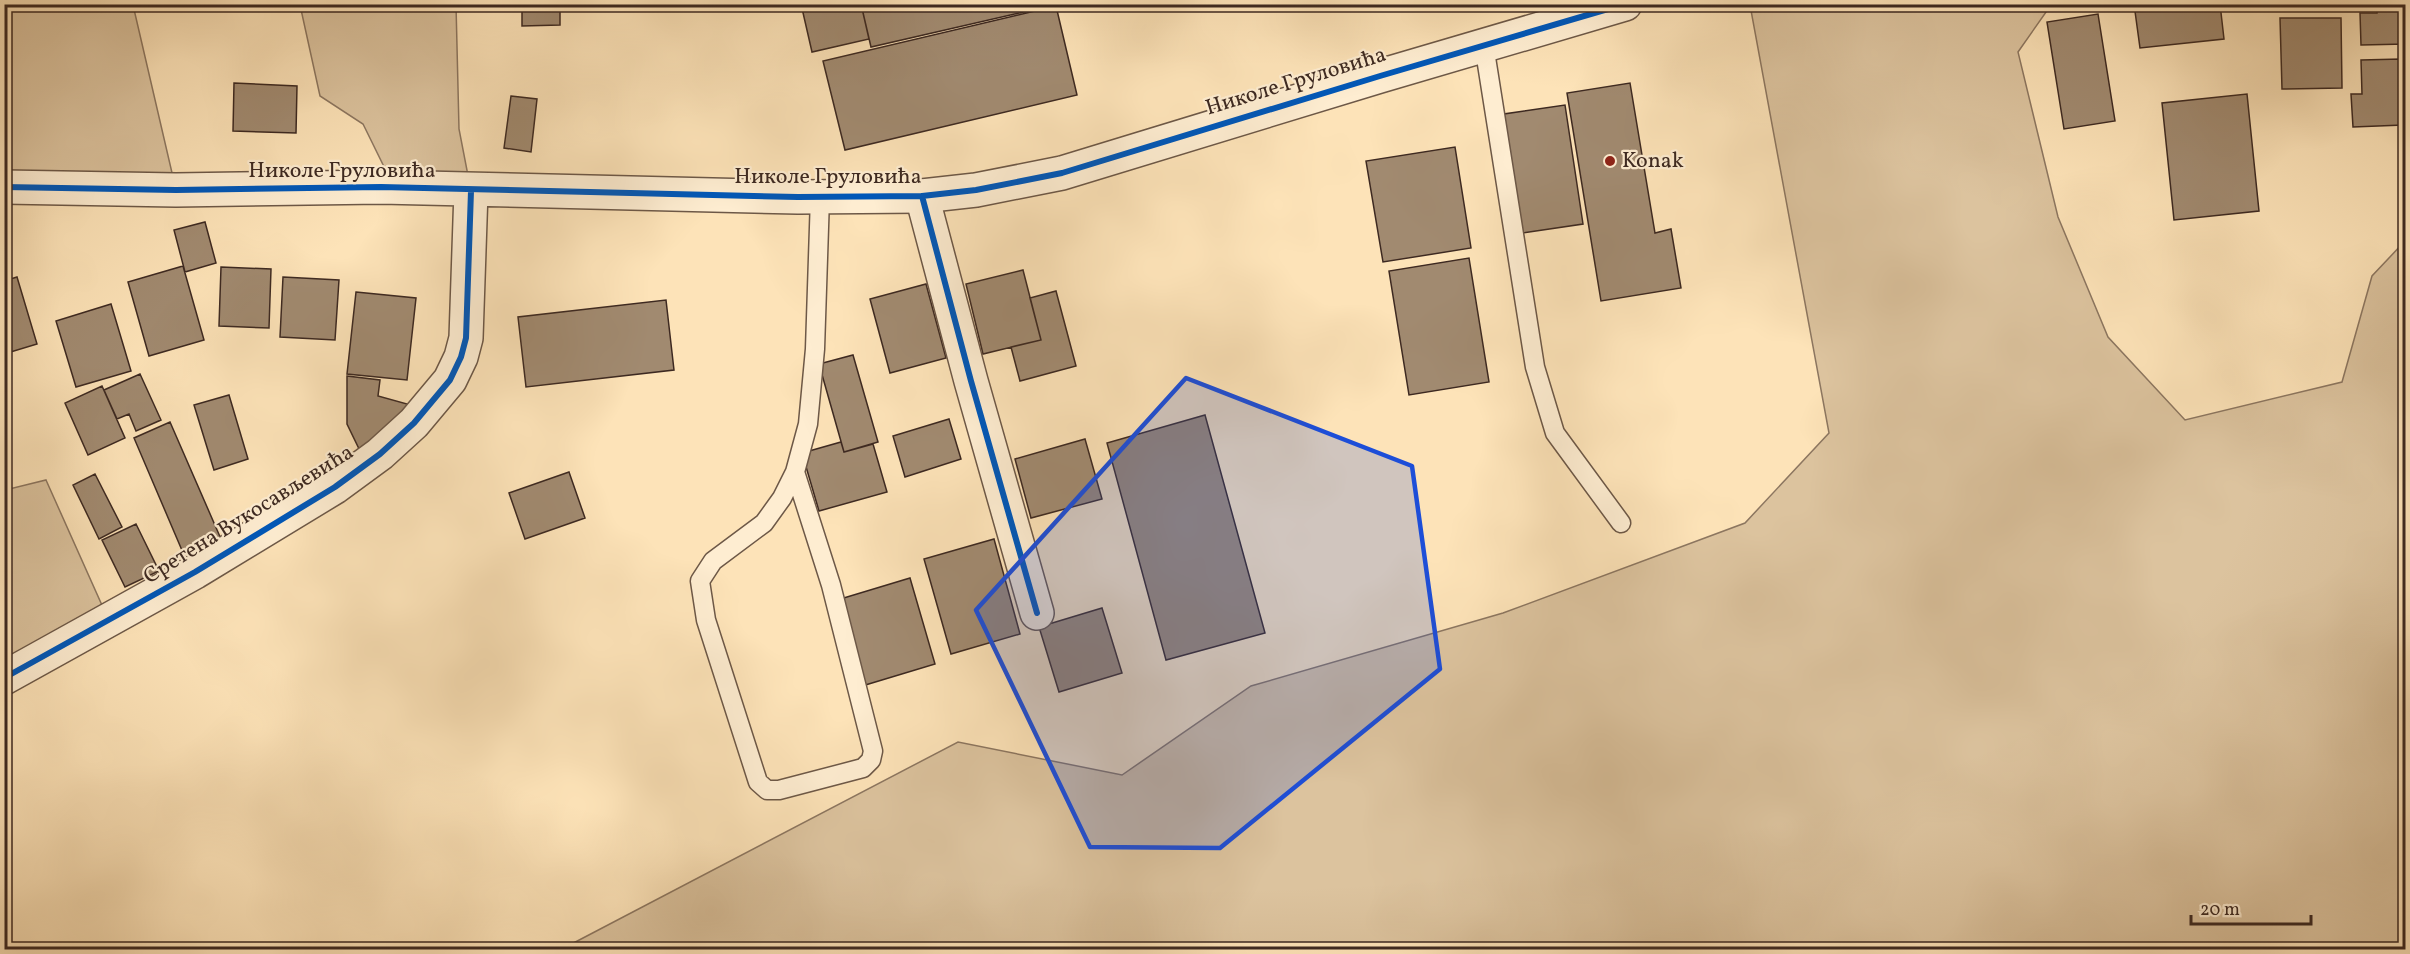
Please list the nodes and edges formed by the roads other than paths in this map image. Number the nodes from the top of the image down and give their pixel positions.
1 (1625, 4) edge
2 (1484, 45) junction
3 (4, 187) edge
4 (471, 191) junction
5 (922, 196) junction
6 (820, 197) junction
7 (795, 472) junction
8 (1621, 523) dead end
9 (1037, 613) dead end
10 (4, 678) edge

1 - 2 street, Николе Груловића
2 - 5 street, Николе Груловића
2 - 8 lane
3 - 4 street, Николе Груловића
4 - 6 street, Николе Груловића
4 - 10 street, Сретена Вукосављевића
5 - 6 street, Николе Груловића
5 - 9 street
6 - 7 lane
7 - 7 lane

